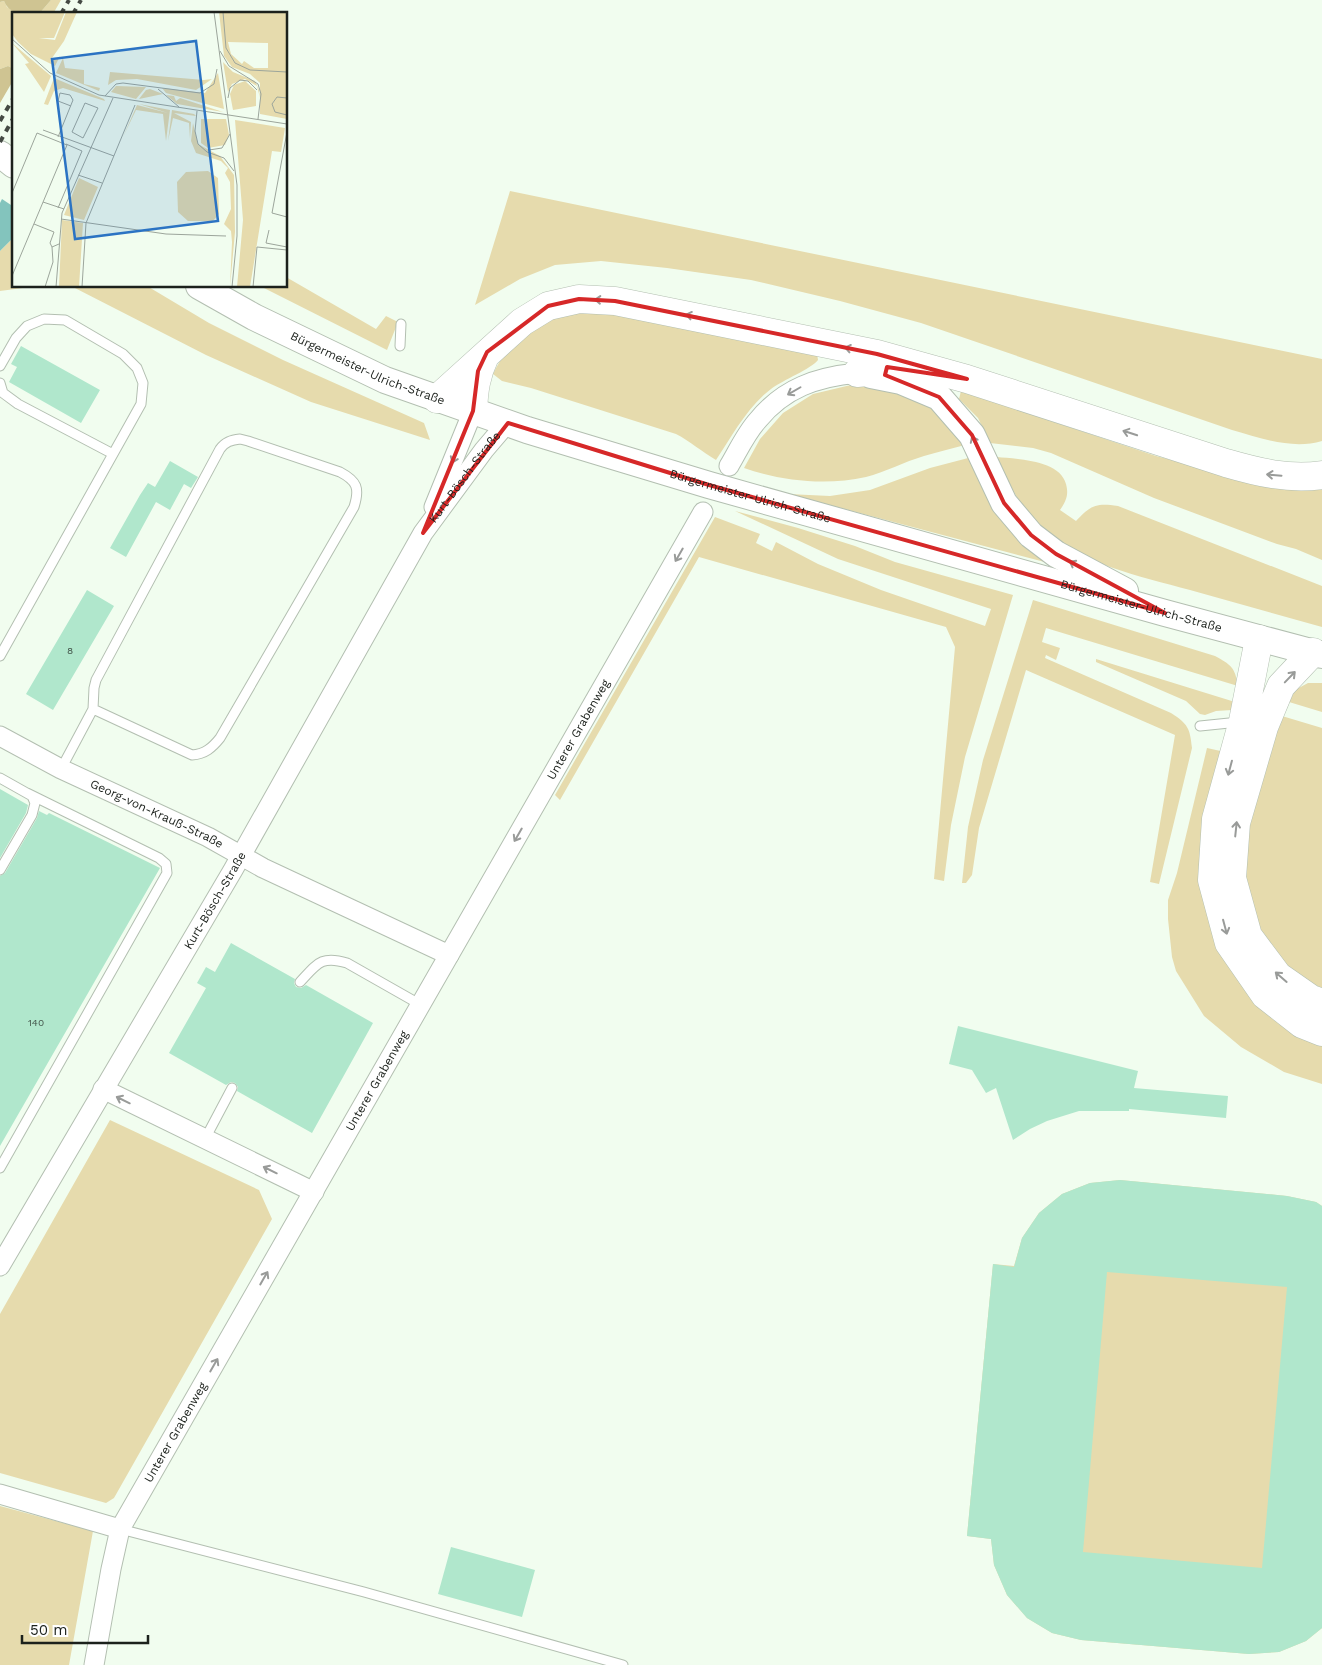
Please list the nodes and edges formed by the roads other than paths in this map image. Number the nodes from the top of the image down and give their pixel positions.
1 (0, 154) edge
2 (12, 163) edge
3 (203, 288) edge
4 (401, 324) dead end
5 (400, 346) dead end
6 (487, 352) junction
7 (0, 366) edge
8 (857, 372) junction
9 (967, 379) junction
10 (0, 383) edge
11 (437, 399) junction
12 (473, 411) junction
13 (508, 423) junction
14 (113, 454) junction
15 (729, 466) dead end
16 (1322, 475) edge
17 (703, 512) dead end
18 (423, 533) junction
19 (1165, 613) junction
20 (1259, 639) junction
21 (1318, 654) edge
22 (0, 656) edge
23 (93, 709) junction
24 (1243, 721) junction
25 (1200, 726) dead end
26 (0, 736) edge
27 (61, 769) junction
28 (0, 778) edge
29 (26, 793) junction
30 (241, 855) junction
31 (0, 870) edge
32 (449, 955) junction
33 (300, 982) dead end
34 (1322, 1003) edge
35 (421, 1005) junction
36 (1322, 1032) edge
37 (232, 1088) dead end
38 (103, 1090) junction
39 (205, 1139) junction
40 (0, 1168) edge
41 (314, 1192) junction
42 (0, 1266) edge
43 (0, 1494) edge
44 (120, 1529) junction
45 (94, 1665) edge
46 (622, 1665) edge

1 - 2 main road
3 - 11 main road, Bürgermeister-Ulrich-Straße
4 - 5 lane
9 -> 6 highway
6 - 11 highway
6 - 12 highway
7 - 14 lane
8 - 9 highway
8 -> 15 street
19 -> 8 main road
16 -> 9 highway
10 - 14 lane
11 - 12 main road, Bürgermeister-Ulrich-Straße
12 - 13 main road, Bürgermeister-Ulrich-Straße
12 -> 18 street, Kurt-Bösch-Straße
13 - 18 street, Kurt-Bösch-Straße
13 - 19 main road, Bürgermeister-Ulrich-Straße
14 - 22 lane
17 -> 32 street, Unterer Grabenweg
18 - 30 street, Kurt-Bösch-Straße
19 - 20 main road, Bürgermeister-Ulrich-Straße
20 - 21 main road, Bürgermeister-Ulrich-Straße
20 - 24 highway
34 -> 21 highway
23 - 23 lane
23 - 27 lane
24 - 25 lane
24 -> 36 highway
26 - 27 street, Georg-von-Krauß-Straße
27 - 30 street, Georg-von-Krauß-Straße
28 - 29 lane
29 - 31 lane
29 - 40 lane
30 - 32 street, Georg-von-Krauß-Straße
30 - 38 street, Kurt-Bösch-Straße
32 - 35 street, Unterer Grabenweg
33 - 35 lane
35 - 41 street, Unterer Grabenweg
37 - 39 lane
39 -> 38 street
38 - 42 street, Kurt-Bösch-Straße
41 -> 39 street
44 -> 41 street, Unterer Grabenweg
43 - 44 street
44 - 45 street, Unterer Grabenweg
44 - 46 lane

